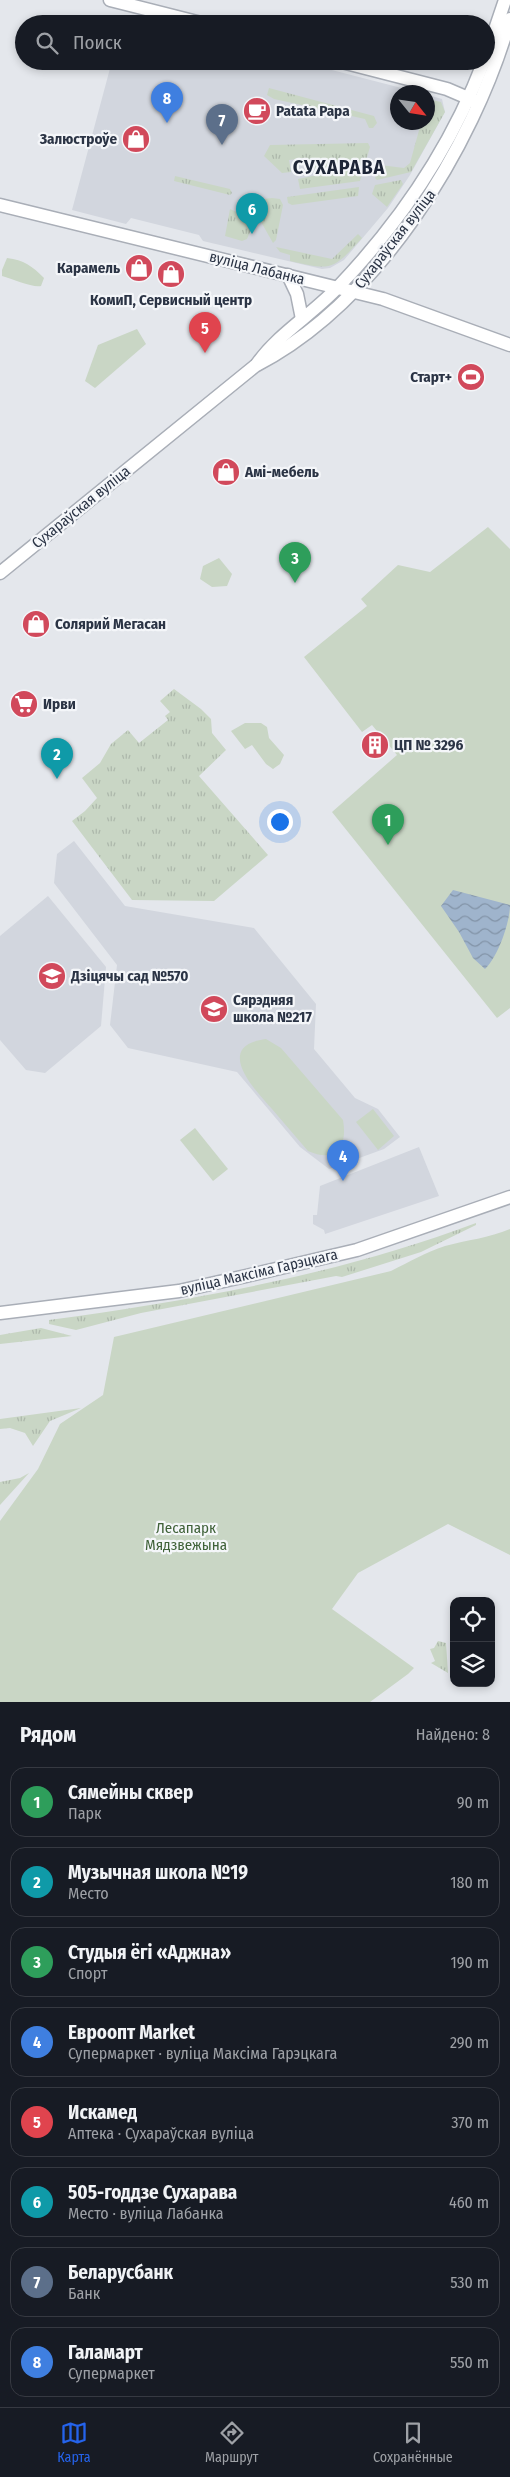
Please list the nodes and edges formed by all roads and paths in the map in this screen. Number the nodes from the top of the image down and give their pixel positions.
1 (110, 0) edge
2 (505, 0) edge
3 (169, 15) edge
4 (510, 19) edge
5 (495, 29) edge
6 (495, 53) edge
7 (372, 70) edge
8 (482, 70) edge
9 (487, 70) edge
10 (474, 100) junction
11 (0, 205) edge
12 (375, 266) junction
13 (288, 275) junction
14 (338, 288) junction
15 (355, 292) junction
16 (383, 299) junction
17 (302, 319) junction
18 (510, 345) edge
19 (255, 366) junction
20 (0, 573) edge
21 (510, 1197) edge
22 (0, 1313) edge

1 - 3 main road
2 - 5 main road
4 - 6 main road, Сухараўская вуліца
7 - 10 main road
8 - 10 main road, Сухараўская вуліца
9 - 10 main road, Сухараўская вуліца
10 - 12 main road, Сухараўская вуліца
10 - 14 main road, Сухараўская вуліца
11 - 13 main road, вуліца Лабанка
12 - 15 main road, Сухараўская вуліца
12 - 16 main road
13 - 14 main road, вуліца Лабанка
13 - 17 main road
14 - 15 main road, вуліца Лабанка
14 - 17 main road, Сухараўская вуліца
15 - 16 main road, вуліца Лабанка
15 - 19 main road, Сухараўская вуліца
16 - 18 main road, вуліца Лабанка
17 - 19 main road, Сухараўская вуліца
19 - 20 main road, Сухараўская вуліца
21 - 22 main road, вуліца Максіма Гарэцкага

